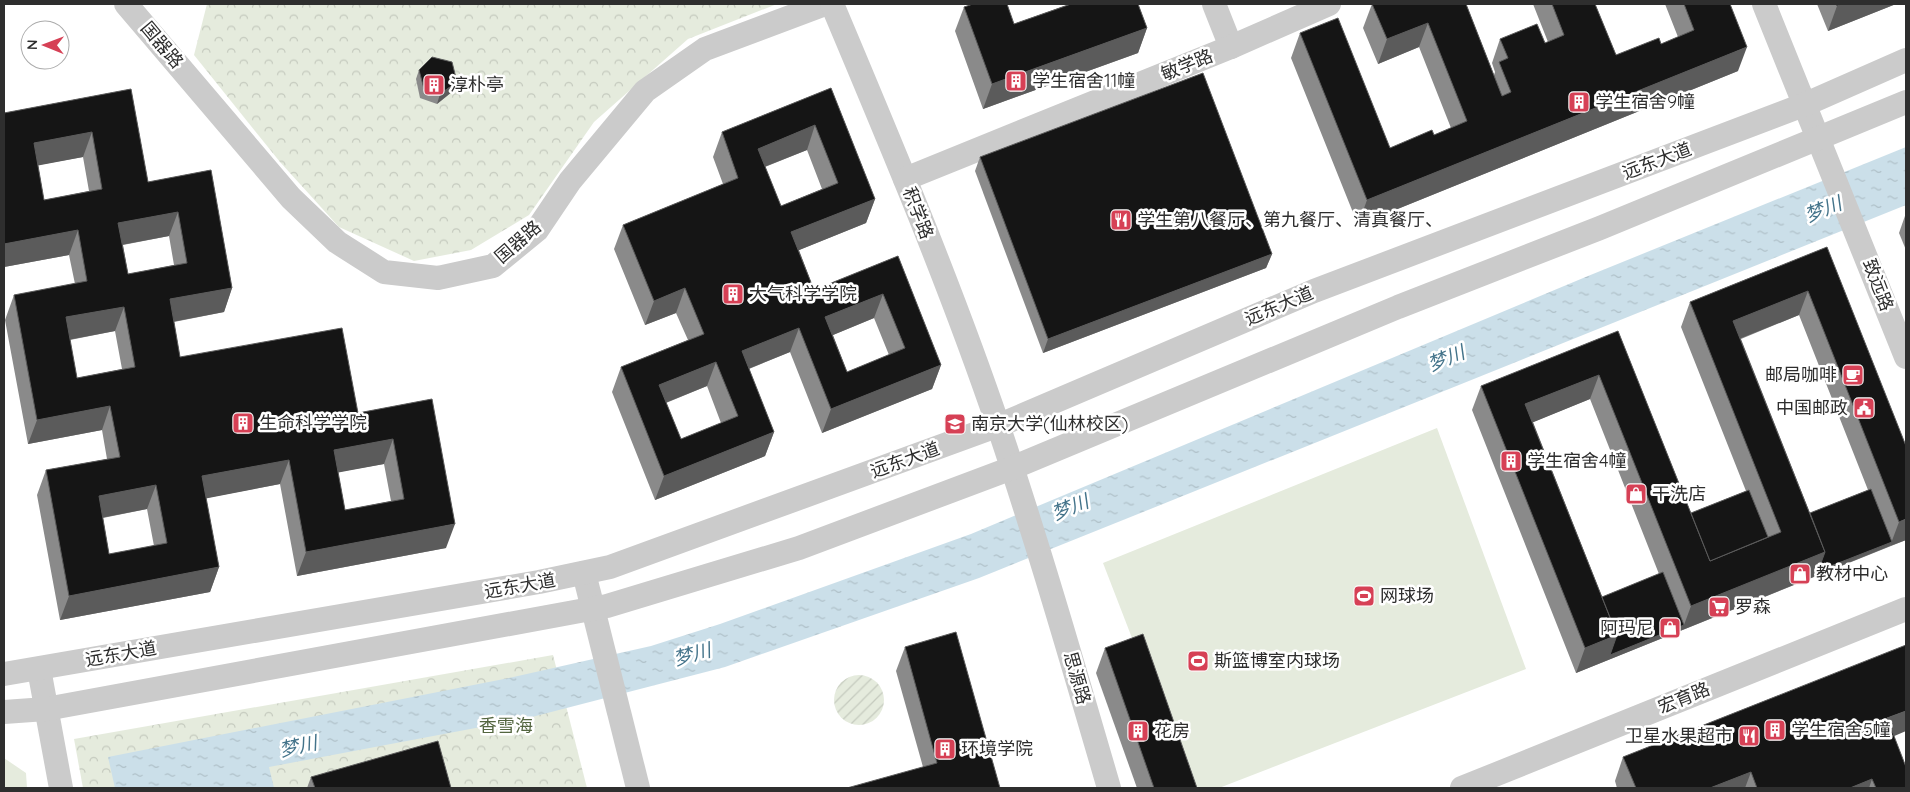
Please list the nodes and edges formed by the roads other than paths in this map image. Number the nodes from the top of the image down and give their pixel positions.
1 (126, 4) edge
2 (825, 4) edge
3 (832, 4) edge
4 (1214, 4) edge
5 (1329, 4) edge
6 (1764, 4) edge
7 (1231, 47) junction
8 (1906, 60) edge
9 (1906, 102) edge
10 (1806, 104) junction
11 (1818, 139) junction
12 (905, 179) junction
13 (1906, 357) edge
14 (998, 426) junction
15 (1012, 468) junction
16 (1020, 492) joint
17 (584, 573) junction
18 (594, 609) junction
19 (1906, 609) edge
20 (39, 669) junction
21 (4, 674) edge
22 (46, 709) junction
23 (4, 712) edge
24 (61, 788) edge
25 (638, 788) edge
26 (1109, 788) edge
27 (1462, 788) edge

1 - 2 street, 国器路
3 - 12 street, 积学路
4 - 7 street
5 - 7 street, 敏学路
6 - 10 street, 致远路
7 - 12 street, 敏学路
8 - 10 street, 远东大道
9 - 11 street, 远东大道
10 - 11 street, 致远路
10 - 14 street, 远东大道
11 - 13 street, 致远路
11 - 15 street, 远东大道
12 - 14 street, 积学路
14 - 15 street, 积学路
14 - 17 street, 远东大道
15 - 16 street, 积学路
15 - 18 street, 远东大道
16 - 26 street, 思源路
17 - 18 street
17 - 20 street, 远东大道
18 - 22 street, 远东大道
18 - 25 street
19 - 27 street, 宏育路
20 - 21 street, 远东大道
20 - 22 street
22 - 23 street, 远东大道
22 - 24 street

